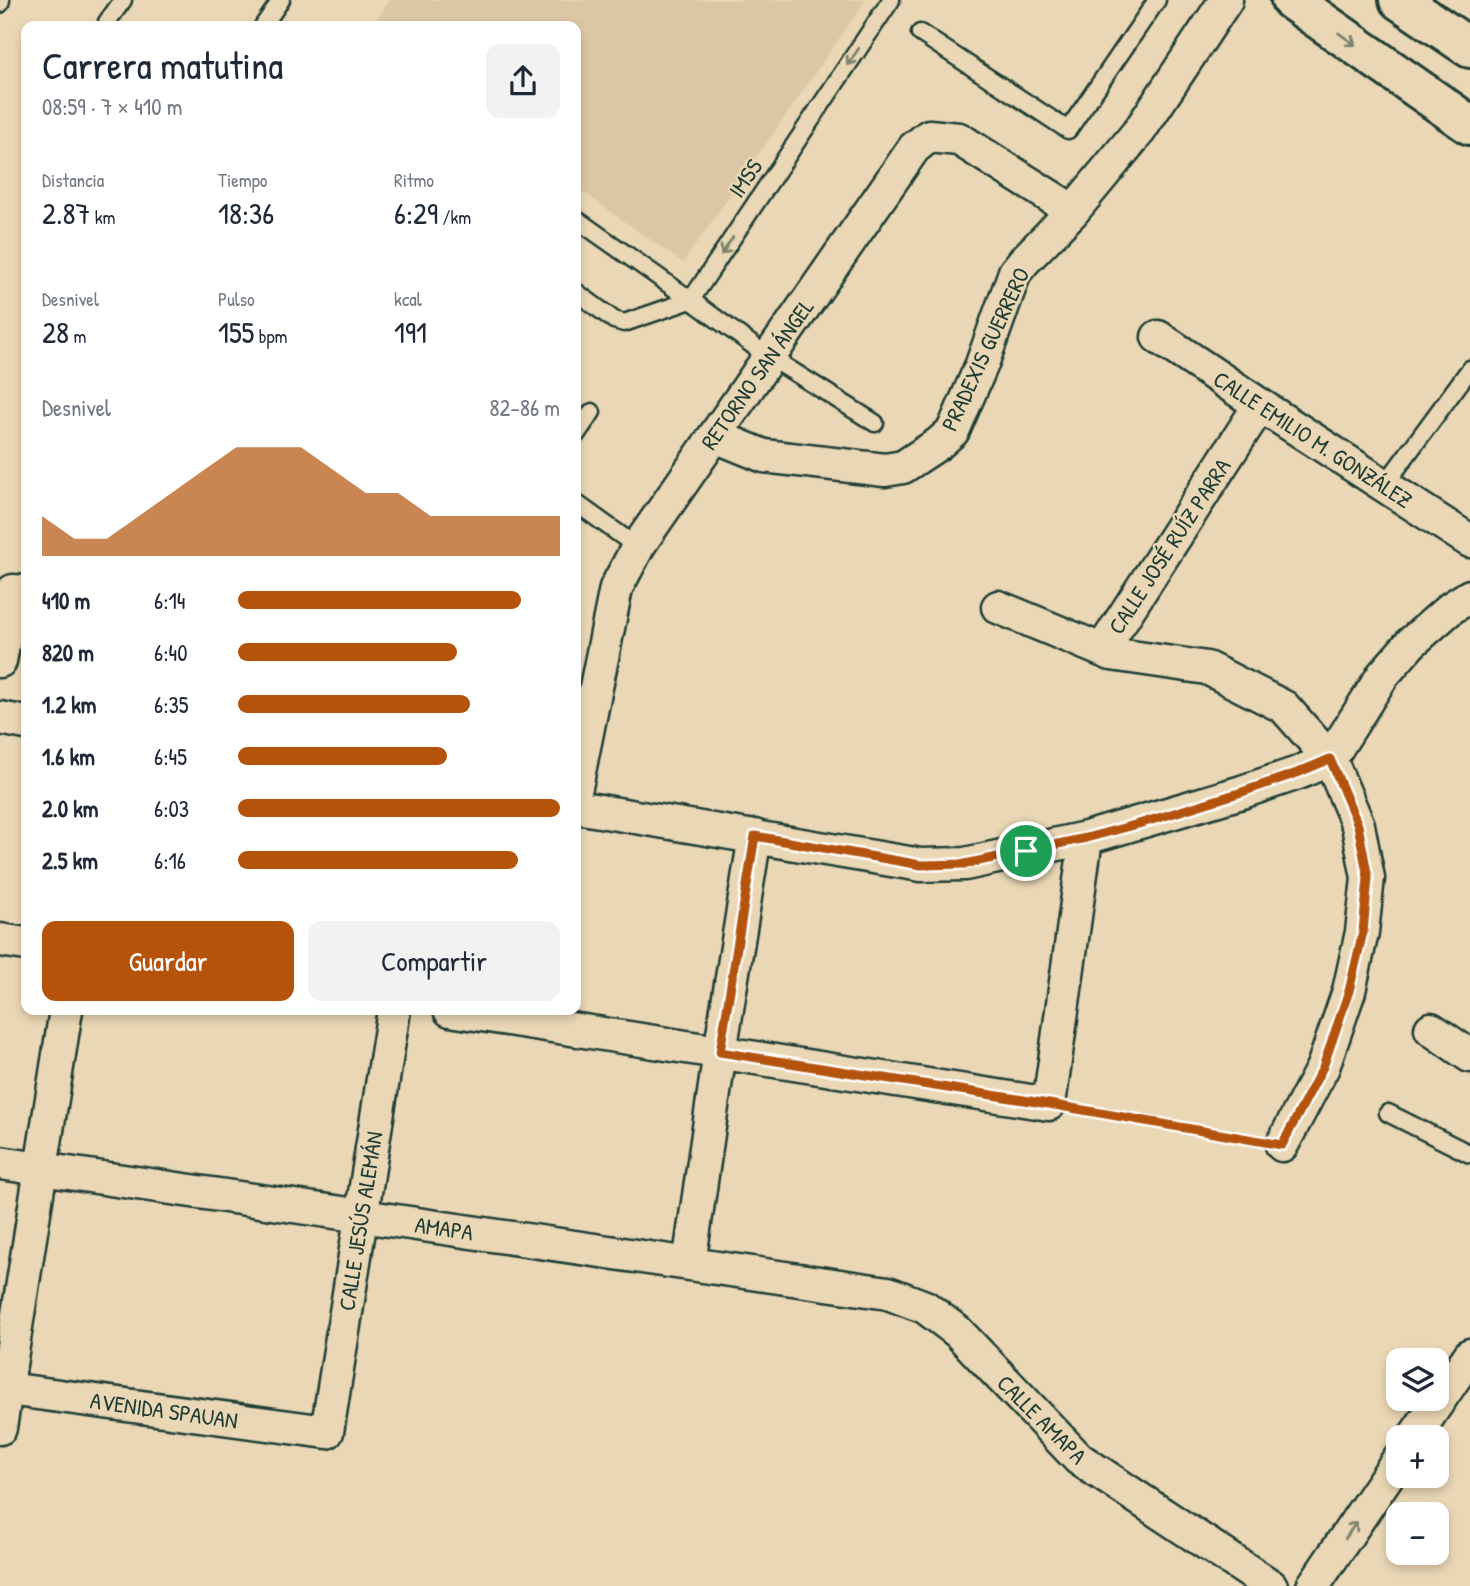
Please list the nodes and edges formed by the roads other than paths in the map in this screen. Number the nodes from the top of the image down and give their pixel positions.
1 (123, 0) edge
2 (281, 0) edge
3 (891, 0) edge
4 (1157, 0) edge
5 (1226, 0) edge
6 (1291, 0) edge
7 (1399, 0) edge
8 (1439, 0) edge
9 (108, 21) edge
10 (266, 21) edge
11 (920, 33) dead end
12 (1464, 44) edge
13 (1470, 125) edge
14 (1073, 211) junction
15 (581, 223) edge
16 (581, 296) edge
17 (691, 300) junction
18 (1158, 337) dead end
19 (770, 356) junction
20 (1470, 369) edge
21 (1260, 405) junction
22 (592, 412) dead end
23 (875, 423) dead end
24 (581, 428) edge
25 (715, 436) junction
26 (1384, 486) junction
27 (581, 507) edge
28 (1470, 541) edge
29 (639, 545) junction
30 (20, 592) edge
31 (1470, 596) edge
32 (998, 607) dead end
33 (1111, 654) junction
34 (0, 662) edge
35 (0, 718) edge
36 (21, 722) edge
37 (1330, 759) junction
38 (581, 762) edge
39 (581, 808) edge
40 (755, 836) junction
41 (1086, 838) junction
42 (0, 940) edge
43 (21, 943) edge
44 (65, 1015) edge
45 (393, 1015) edge
46 (482, 1015) edge
47 (1431, 1029) dead end
48 (720, 1052) junction
49 (1470, 1056) edge
50 (1388, 1112) dead end
51 (1282, 1145) road end
52 (1470, 1154) edge
53 (0, 1163) edge
54 (41, 1169) junction
55 (361, 1216) junction
56 (689, 1264) junction
57 (888, 1293) joint
58 (1470, 1355) edge
59 (3, 1389) edge
60 (1422, 1425) edge
61 (0, 1428) edge
62 (327, 1432) joint
63 (1386, 1478) edge
64 (1272, 1586) edge
65 (1312, 1586) edge

1 - 9 lane
2 - 10 lane
3 -> 17 lane, IMSS
4 - 11 lane
5 - 14 street, PRADEXIS GUERRERO
6 -> 13 main road
7 - 12 main road
8 - 12 main road
14 - 19 street, RETORNO SAN ÁNGEL
14 - 25 street, PRADEXIS GUERRERO
15 - 17 lane
16 - 17 lane
17 - 19 lane
18 - 21 street, CALLE EMILIO M. GONZÁLEZ
19 - 23 lane
19 - 25 street, RETORNO SAN ÁNGEL
20 - 26 lane
21 - 26 street, CALLE EMILIO M. GONZÁLEZ
21 - 33 street, CALLE JOSÉ RUÍZ PARRA
22 - 24 lane
25 - 29 street, RETORNO SAN ÁNGEL
26 - 28 street, CALLE EMILIO M. GONZÁLEZ
27 - 29 lane
29 - 38 street, RETORNO SAN ÁNGEL
30 - 34 street
31 - 37 street
32 - 33 street
33 - 37 street, CALLE JOSÉ RUÍZ PARRA
35 - 36 street
37 - 41 street
37 - 51 street, CALLE JOSÉ RUÍZ PARRA
39 - 40 street
40 - 41 street
40 - 48 street
41 - 48 street
42 - 43 street
44 - 54 street
45 - 55 street, CALLE JESÚS ALEMÁN
46 - 48 street
47 - 49 street
48 - 56 street
50 - 52 lane
53 - 54 street, AMAPA
54 - 55 street, AMAPA
54 - 59 street
55 - 56 street, AMAPA
55 - 62 street, CALLE JESÚS ALEMÁN
56 - 57 street, AMAPA
57 - 64 street, CALLE AMAPA
58 - 60 street
59 - 61 street
59 - 62 street, AVENIDA SPAUAN
65 -> 63 street

